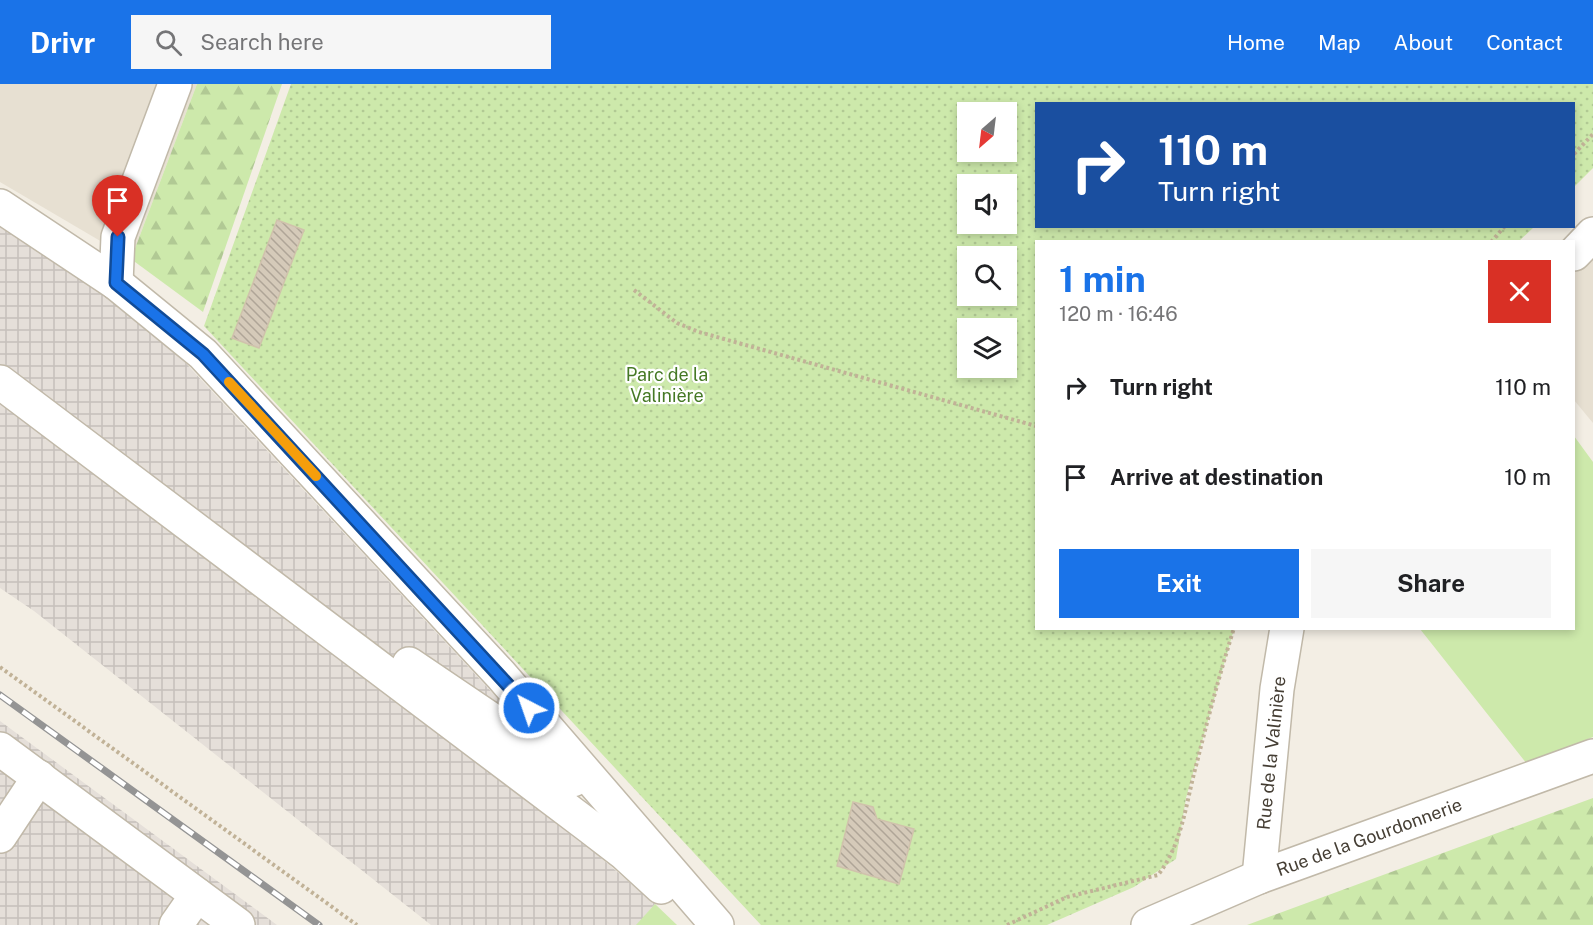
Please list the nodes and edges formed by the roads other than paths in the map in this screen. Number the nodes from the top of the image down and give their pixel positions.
1 (175, 84) edge
2 (0, 206) edge
3 (1593, 234) edge
4 (1575, 253) edge
5 (116, 283) junction
6 (0, 382) edge
7 (68, 433) junction
8 (1287, 630) edge
9 (0, 749) edge
10 (1593, 756) edge
11 (39, 777) junction
12 (629, 822) junction
13 (0, 836) edge
14 (1259, 877) junction
15 (197, 895) junction
16 (176, 925) edge
17 (238, 925) edge
18 (702, 925) edge
19 (717, 925) edge
20 (1148, 925) edge

1 - 5 street
2 - 5 street
3 - 4 street
5 - 12 street
6 - 7 street
7 - 12 street
7 - 18 street
8 - 14 street, Rue de la Valinière
9 - 11 street
10 - 14 street, Rue de la Gourdonnerie
11 - 13 street
11 - 15 street
12 - 19 street
14 - 20 street, Rue de la Gourdonnerie
15 - 16 street
15 - 17 street

